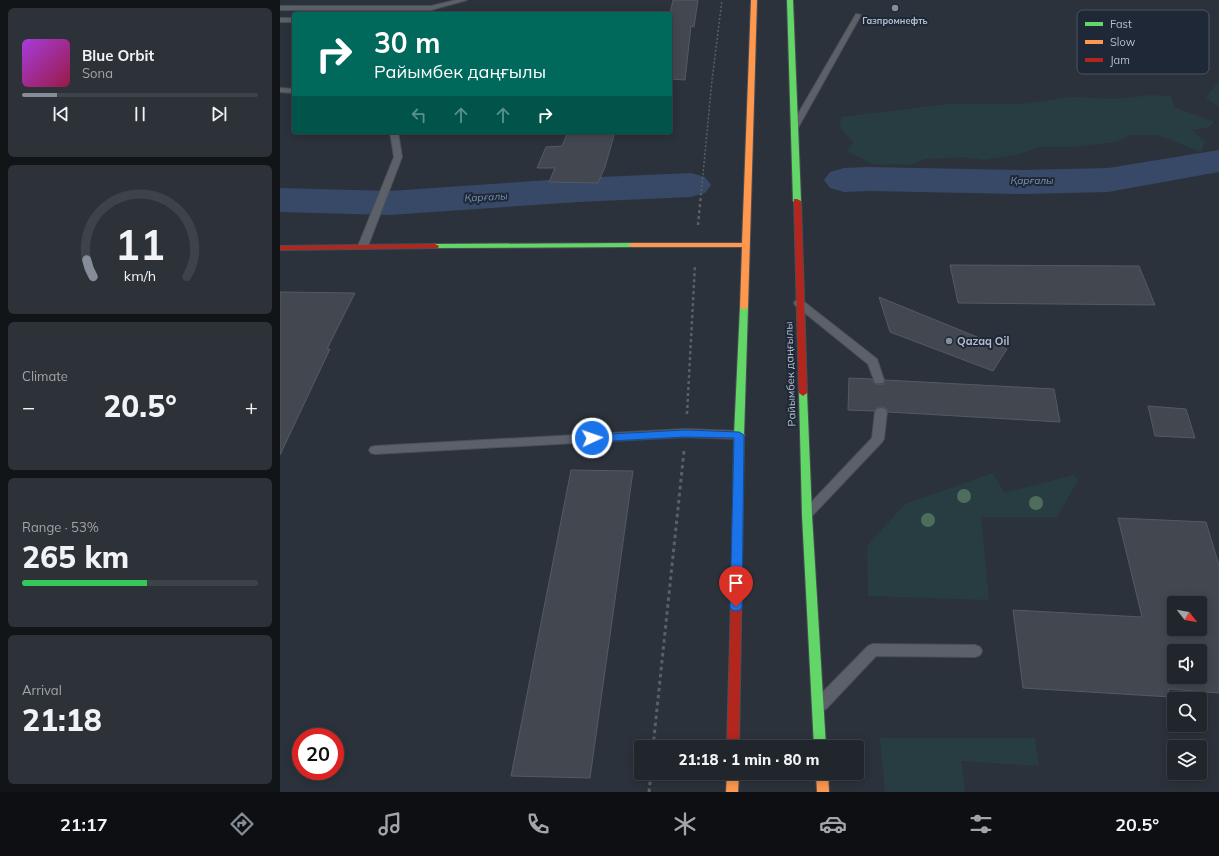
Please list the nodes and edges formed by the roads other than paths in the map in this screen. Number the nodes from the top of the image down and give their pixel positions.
1 (464, 0) edge
2 (754, 0) edge
3 (790, 0) edge
4 (280, 8) edge
5 (430, 8) junction
6 (411, 12) edge
7 (858, 15) dead end
8 (280, 20) edge
9 (292, 20) edge
10 (280, 90) edge
11 (292, 90) edge
12 (795, 126) junction
13 (394, 134) edge
14 (747, 245) junction
15 (363, 246) junction
16 (280, 248) edge
17 (799, 303) junction
18 (879, 380) dead end
19 (881, 412) dead end
20 (739, 435) junction
21 (375, 450) dead end
22 (807, 514) junction
23 (975, 651) dead end
24 (818, 708) junction
25 (733, 740) edge
26 (820, 740) edge
27 (733, 780) edge
28 (822, 780) edge
29 (732, 792) edge
30 (823, 792) edge

1 - 5 lane
2 - 14 main road
3 - 12 main road, Райымбек даңғылы
4 - 5 lane
5 - 6 lane
7 - 12 lane
8 - 9 lane
10 - 11 lane
12 - 17 main road, Райымбек даңғылы
13 - 15 lane
14 - 15 main road
14 - 20 main road
15 - 16 main road
17 - 18 lane
17 - 22 main road, Райымбек даңғылы
19 - 22 lane
20 - 21 lane
20 - 25 main road
22 - 24 main road, Райымбек даңғылы
23 - 24 lane
24 - 26 main road, Райымбек даңғылы
27 - 29 main road
28 - 30 main road

